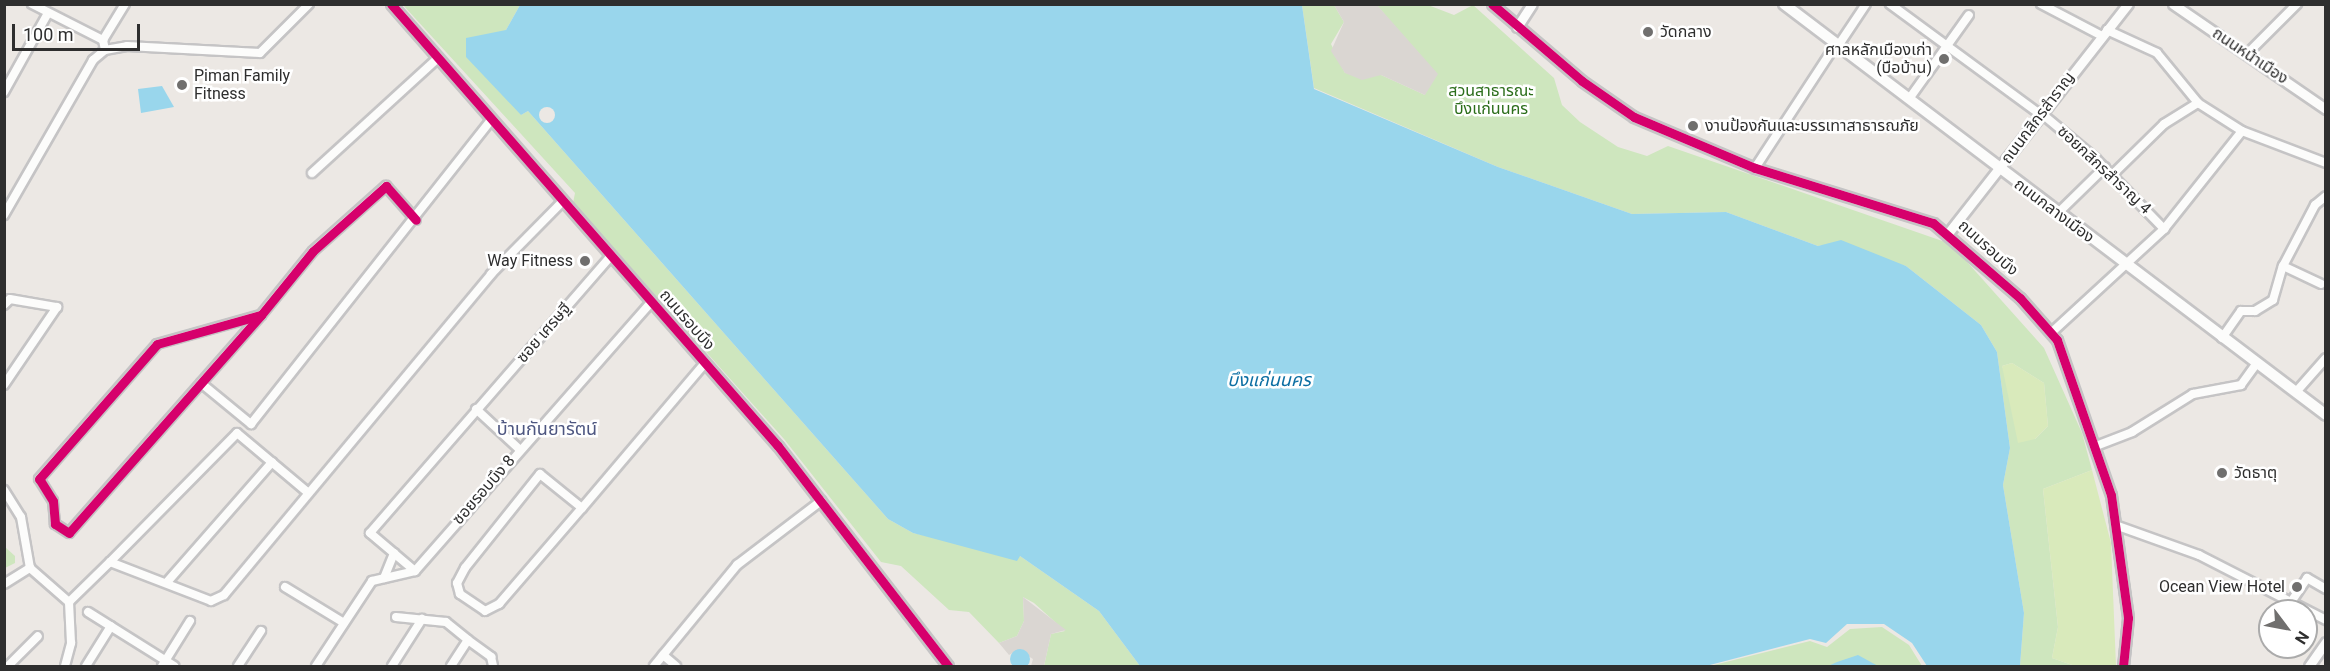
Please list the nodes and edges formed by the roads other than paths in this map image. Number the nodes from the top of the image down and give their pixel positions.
1 (32, 4) edge
2 (125, 4) edge
3 (309, 4) edge
4 (391, 4) edge
5 (1492, 4) edge
6 (1532, 4) edge
7 (1784, 4) edge
8 (1866, 4) edge
9 (1890, 4) edge
10 (2041, 4) edge
11 (2128, 4) edge
12 (2297, 4) edge
13 (2178, 6) edge
14 (44, 9) edge
15 (1970, 15) dead end
16 (1517, 27) junction
17 (2105, 33) junction
18 (103, 40) junction
19 (1837, 45) junction
20 (1944, 49) junction
21 (105, 50) junction
22 (2248, 52) junction
23 (438, 58) junction
24 (4, 92) edge
25 (1909, 99) junction
26 (2198, 103) junction
27 (2325, 109) edge
28 (2041, 113) junction
29 (491, 120) junction
30 (2242, 131) junction
31 (2325, 163) edge
32 (2105, 167) junction
33 (1755, 168) junction
34 (1999, 170) junction
35 (312, 173) dead end
36 (2112, 175) junction
37 (2325, 196) edge
38 (562, 202) junction
39 (2057, 214) junction
40 (4, 215) edge
41 (416, 220) junction
42 (2164, 229) junction
43 (1949, 232) junction
44 (611, 256) junction
45 (2126, 266) junction
46 (2283, 266) junction
47 (2324, 285) edge
48 (651, 302) junction
49 (4, 305) edge
50 (261, 315) junction
51 (2051, 333) junction
52 (2222, 338) junction
53 (2325, 358) edge
54 (705, 363) junction
55 (2256, 364) junction
56 (201, 383) junction
57 (4, 385) edge
58 (2296, 392) junction
59 (476, 409) junction
60 (2325, 415) edge
61 (2096, 446) junction
62 (519, 448) junction
63 (272, 462) junction
64 (4, 490) edge
65 (306, 491) junction
66 (821, 501) junction
67 (582, 508) junction
68 (2118, 525) junction
69 (394, 553) junction
70 (111, 562) junction
71 (30, 568) junction
72 (415, 571) junction
73 (384, 578) junction
74 (168, 581) junction
75 (4, 584) edge
76 (285, 587) dead end
77 (2325, 589) edge
78 (2286, 599) edge
79 (2294, 599) edge
80 (69, 602) junction
81 (88, 612) dead end
82 (396, 617) dead end
83 (422, 619) junction
84 (190, 621) dead end
85 (344, 623) junction
86 (111, 626) junction
87 (261, 631) dead end
88 (38, 636) dead end
89 (468, 640) junction
90 (2325, 642) edge
91 (663, 655) junction
92 (164, 664) edge
93 (8, 666) edge
94 (65, 666) edge
95 (86, 666) edge
96 (174, 666) edge
97 (238, 666) edge
98 (316, 666) edge
99 (392, 666) edge
100 (451, 666) edge
101 (493, 666) edge
102 (654, 666) edge
103 (676, 666) edge
104 (948, 666) edge
105 (2123, 666) edge
106 (2309, 666) edge

1 - 14 street
2 - 18 street
3 - 21 street
4 - 23 street, ถนนรอบบึง
5 - 16 street, ถนนรอบบึง
6 - 16 street
7 - 19 main road, ถนนกลางเมือง
8 - 19 street
9 - 20 street, ซอยกสิกรสำราญ 4
10 - 17 street
11 - 17 street, ถนนกสิกรสำราญ
12 - 22 street
13 - 22 street, ถนนหน้าเมือง
14 - 18 street
14 - 24 street
15 - 20 street
16 - 33 street, ถนนรอบบึง
17 - 26 street
17 - 28 street, ถนนกสิกรสำราญ
18 - 21 street
19 - 25 main road, ถนนกลางเมือง
19 - 33 street
20 - 25 street
20 - 28 street, ซอยกสิกรสำราญ 4
21 - 40 street
22 - 27 street, ถนนหน้าเมือง
23 - 29 street, ถนนรอบบึง
23 - 35 street
25 - 34 main road, ถนนกลางเมือง
26 - 30 street
26 - 36 street
28 - 32 street, ซอยกสิกรสำราญ 4
28 - 34 street, ถนนกสิกรสำราญ
29 - 38 street, ถนนรอบบึง
29 - 41 street
30 - 31 street
30 - 42 street
32 - 36 street, ซอยกสิกรสำราญ 4
32 - 39 street
33 - 43 street, ถนนรอบบึง
34 - 39 main road, ถนนกลางเมือง
34 - 43 street, ถนนกสิกรสำราญ
36 - 42 street, ซอยกสิกรสำราญ 4
37 - 46 street
38 - 44 street, ถนนรอบบึง
38 - 65 street
39 - 45 main road, ถนนกลางเมือง
41 - 50 street
41 - 56 street
42 - 45 street
43 - 51 street, ถนนรอบบึง
44 - 48 street, ถนนรอบบึง
44 - 59 street, ซอย เศรษฐี
45 - 51 street
45 - 52 main road, ถนนกลางเมือง
46 - 47 street
46 - 52 street
48 - 54 street, ถนนรอบบึง
48 - 62 street, ซอยรอบบึง 8
49 - 57 street
50 - 56 street
50 - 56 street
51 - 61 street, ถนนรอบบึง
52 - 55 main road, ถนนกลางเมือง
53 - 58 street
54 - 66 street, ถนนรอบบึง
54 - 67 street
55 - 58 main road, ถนนกลางเมือง
55 - 61 street
58 - 60 main road, ถนนกลางเมือง
59 - 62 street
59 - 69 street, ซอย เศรษฐี
61 - 68 street, ถนนรอบบึง
62 - 72 street, ซอยรอบบึง 8
63 - 65 street
63 - 70 street
63 - 74 street
64 - 71 street
65 - 74 street
66 - 91 street
66 - 104 street, ถนนรอบบึง
67 - 67 street
68 - 78 street
68 - 105 street, ถนนรอบบึง
69 - 72 street
69 - 73 street
70 - 74 street
70 - 80 street
71 - 75 street
71 - 80 street
72 - 73 street
73 - 85 street
76 - 85 street
77 - 79 street
80 - 94 street
81 - 86 street
82 - 83 street
83 - 89 street
83 - 99 street
84 - 92 street
85 - 98 street
86 - 92 street
86 - 95 street
87 - 97 street
88 - 93 street
89 - 100 street
89 - 101 street
90 - 106 street
91 - 102 street
91 - 103 street
92 - 96 street

